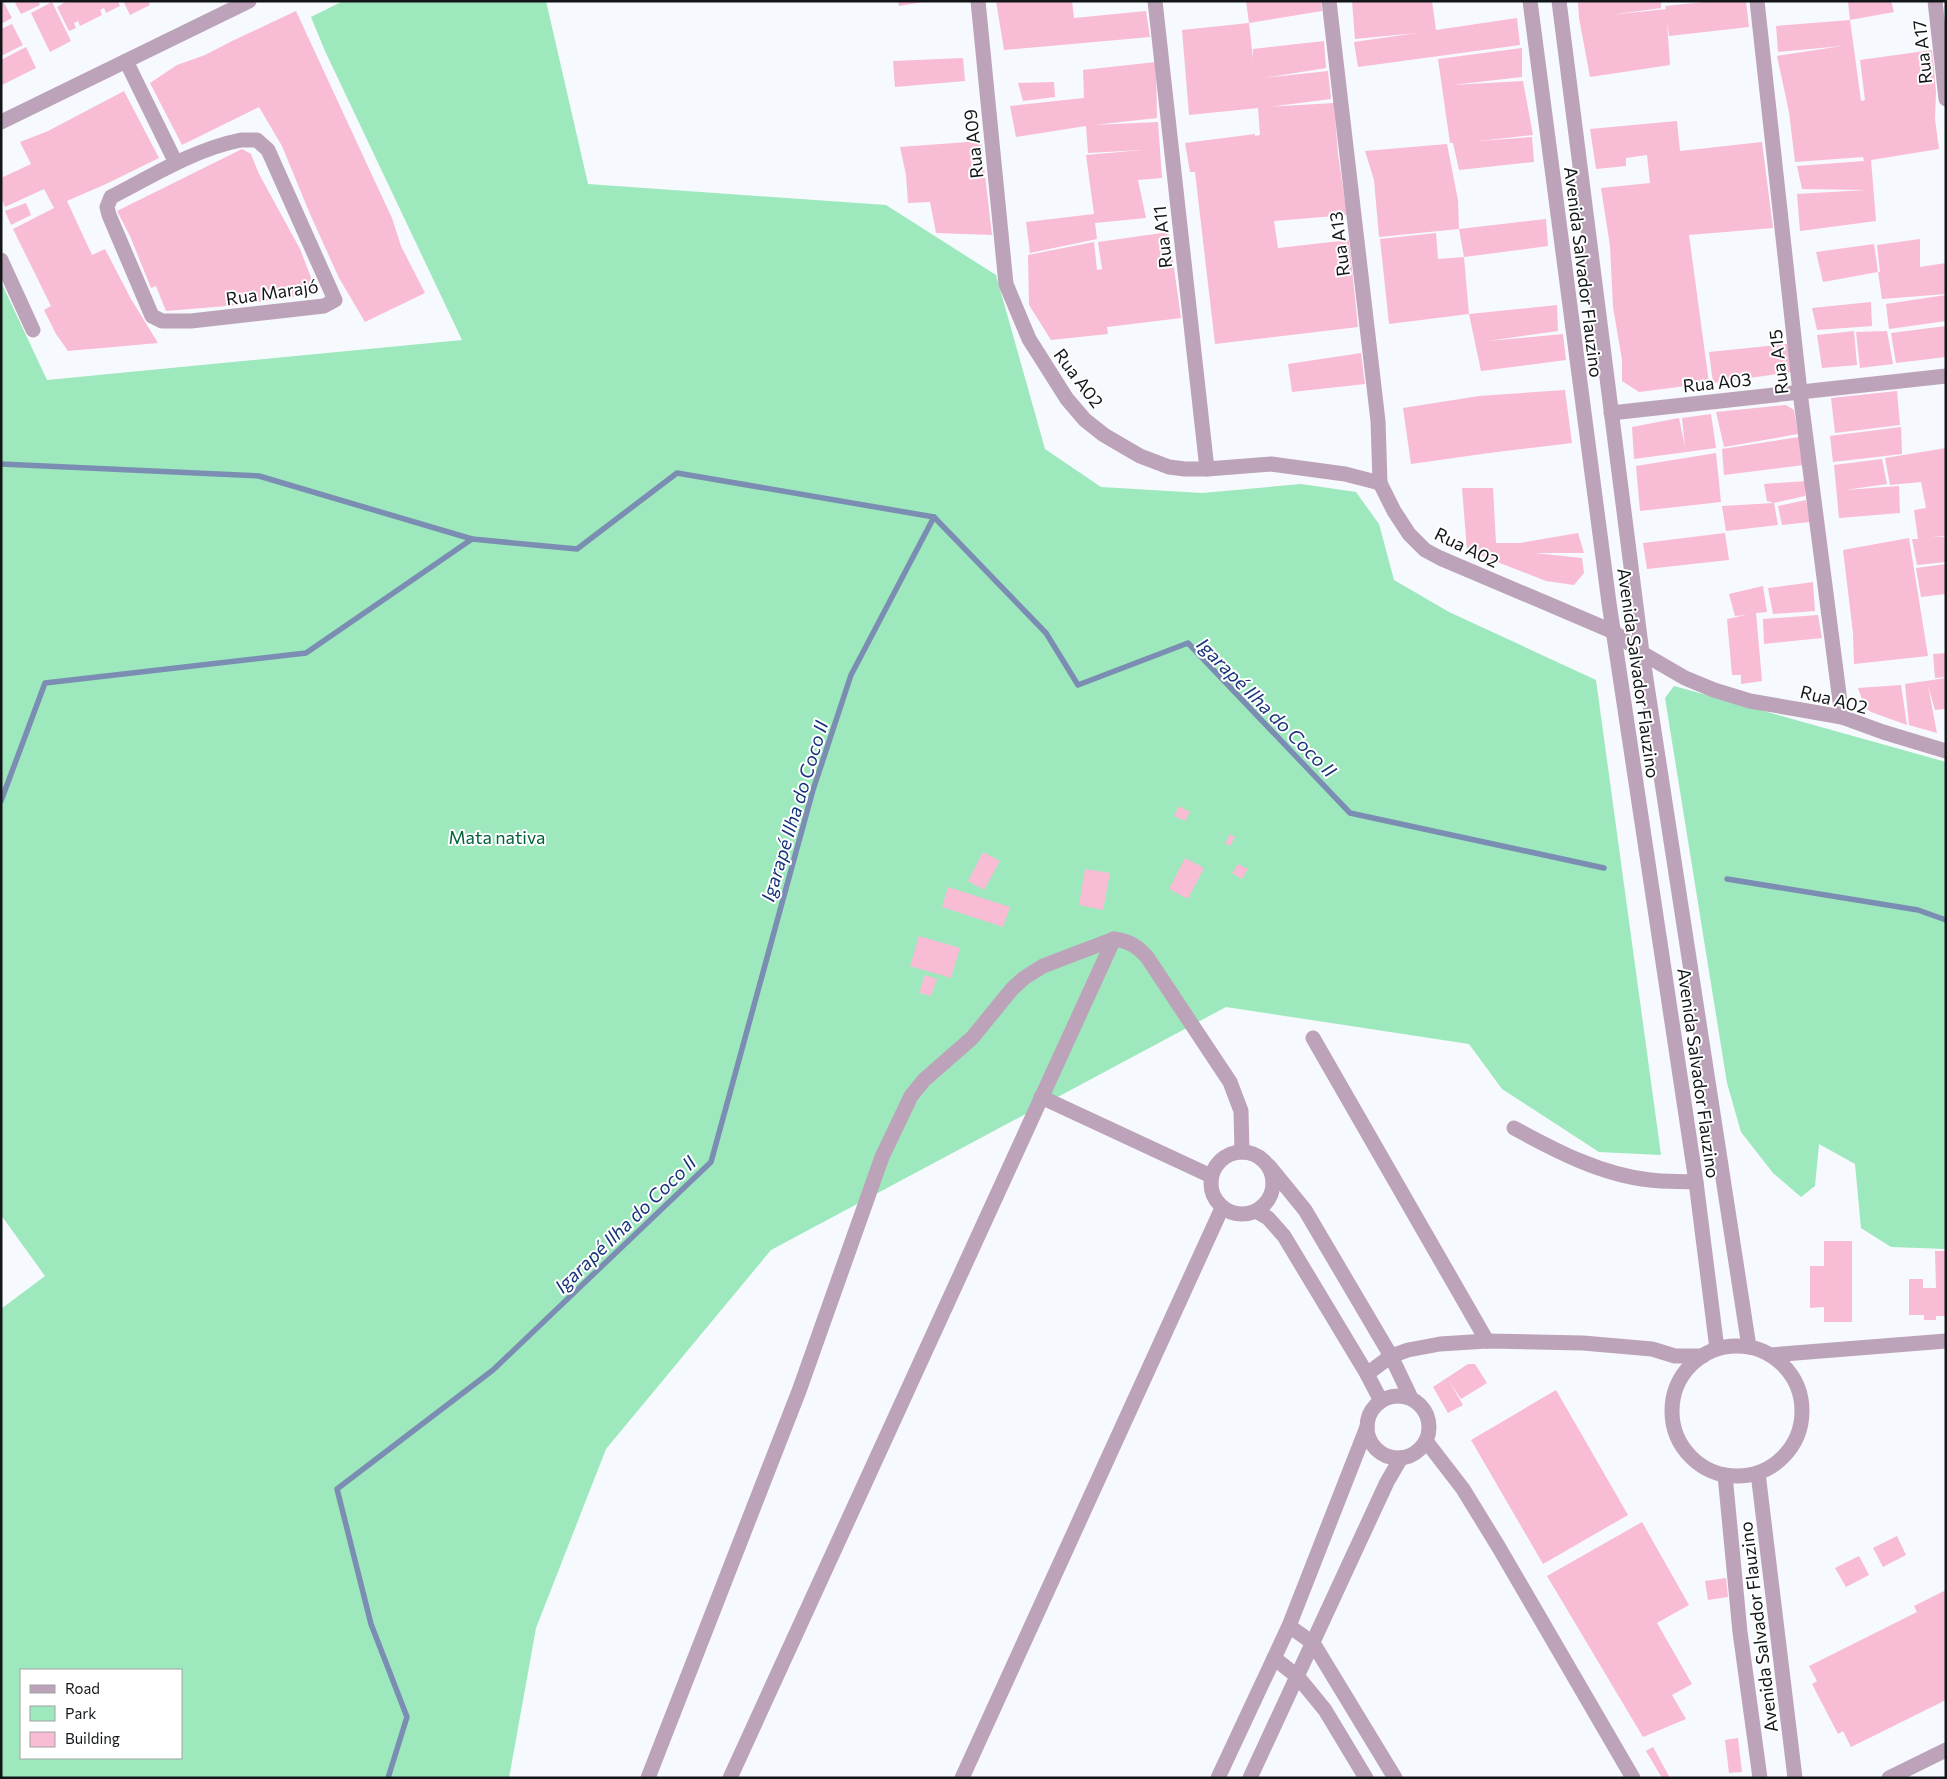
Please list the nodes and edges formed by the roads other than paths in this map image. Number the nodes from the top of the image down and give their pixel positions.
1 (249, 1) edge
2 (978, 1) edge
3 (1155, 1) edge
4 (1329, 1) edge
5 (1530, 1) edge
6 (1559, 1) edge
7 (1757, 1) edge
8 (1935, 1) edge
9 (126, 61) junction
10 (1946, 99) edge
11 (1, 122) edge
12 (176, 163) junction
13 (1, 260) edge
14 (1006, 284) joint
15 (33, 330) dead end
16 (1946, 376) edge
17 (1800, 392) junction
18 (1611, 413) junction
19 (1207, 469) junction
20 (1380, 483) junction
21 (1614, 632) junction
22 (1642, 653) junction
23 (1842, 717) junction
24 (1946, 751) edge
25 (1114, 939) junction
26 (1313, 1038) dead end
27 (1041, 1097) junction
28 (1514, 1128) dead end
29 (1242, 1152) junction
30 (1269, 1166) junction
31 (1211, 1176) junction
32 (1696, 1182) junction
33 (1222, 1208) junction
34 (1256, 1211) junction
35 (1487, 1341) junction
36 (1946, 1341) edge
37 (1749, 1347) junction
38 (1717, 1349) junction
39 (1770, 1355) junction
40 (1391, 1356) junction
41 (1703, 1356) junction
42 (1367, 1374) junction
43 (1411, 1398) junction
44 (1381, 1401) junction
45 (1367, 1427) junction
46 (1426, 1441) junction
47 (1402, 1458) junction
48 (1758, 1473) junction
49 (1725, 1475) junction
50 (1289, 1626) junction
51 (1313, 1643) junction
52 (1274, 1658) junction
53 (1298, 1677) junction
54 (1946, 1750) edge
55 (648, 1778) edge
56 (730, 1778) edge
57 (962, 1778) edge
58 (1218, 1778) edge
59 (1250, 1778) edge
60 (1366, 1778) edge
61 (1395, 1778) edge
62 (1633, 1778) edge
63 (1760, 1778) edge
64 (1795, 1778) edge
65 (1889, 1778) edge

1 - 9 street
2 - 14 street, Rua A09
3 - 19 street, Rua A11
4 - 20 street, Rua A13
5 - 21 street, Avenida Salvador Flauzino
6 - 18 street, Avenida Salvador Flauzino
7 - 17 street, Rua A15
8 - 10 street, Rua A17
9 - 11 street
9 - 12 street
12 - 12 street, Rua Marajó
13 - 15 street
14 - 19 street, Rua A02
16 - 17 street, Rua A03
17 - 18 street, Rua A03
17 - 23 street, Rua A15
18 - 22 street, Avenida Salvador Flauzino
19 - 20 street, Rua A02
20 - 21 street, Rua A02
21 - 22 street, Rua A02
21 - 32 street, Avenida Salvador Flauzino
22 - 23 street, Rua A02
22 - 37 street, Avenida Salvador Flauzino
23 - 24 street, Rua A02
25 - 27 street
25 - 29 street
25 - 55 street
26 - 35 street
27 - 31 street
27 - 56 street
28 - 32 street
29 - 30 street
29 - 31 street
30 - 34 street
30 - 40 street
31 - 33 street
32 - 38 street, Avenida Salvador Flauzino
33 - 34 street
33 - 57 street
34 - 42 street
35 - 40 street
35 - 41 street
36 - 39 street
37 - 38 street
37 - 39 street
38 - 41 street
39 - 48 street
40 - 42 street
40 - 43 street
41 - 49 street
42 - 44 street
43 - 44 street
43 - 46 street
44 - 45 street
45 - 47 street
45 - 50 street
46 - 47 street
46 - 62 street
47 - 51 street
48 - 49 street
48 - 64 street, Avenida Salvador Flauzino
49 - 63 street, Avenida Salvador Flauzino
50 - 51 street
50 - 52 street
51 - 53 street
51 - 61 street
52 - 53 street
52 - 58 street
53 - 59 street
53 - 60 street
54 - 65 street

